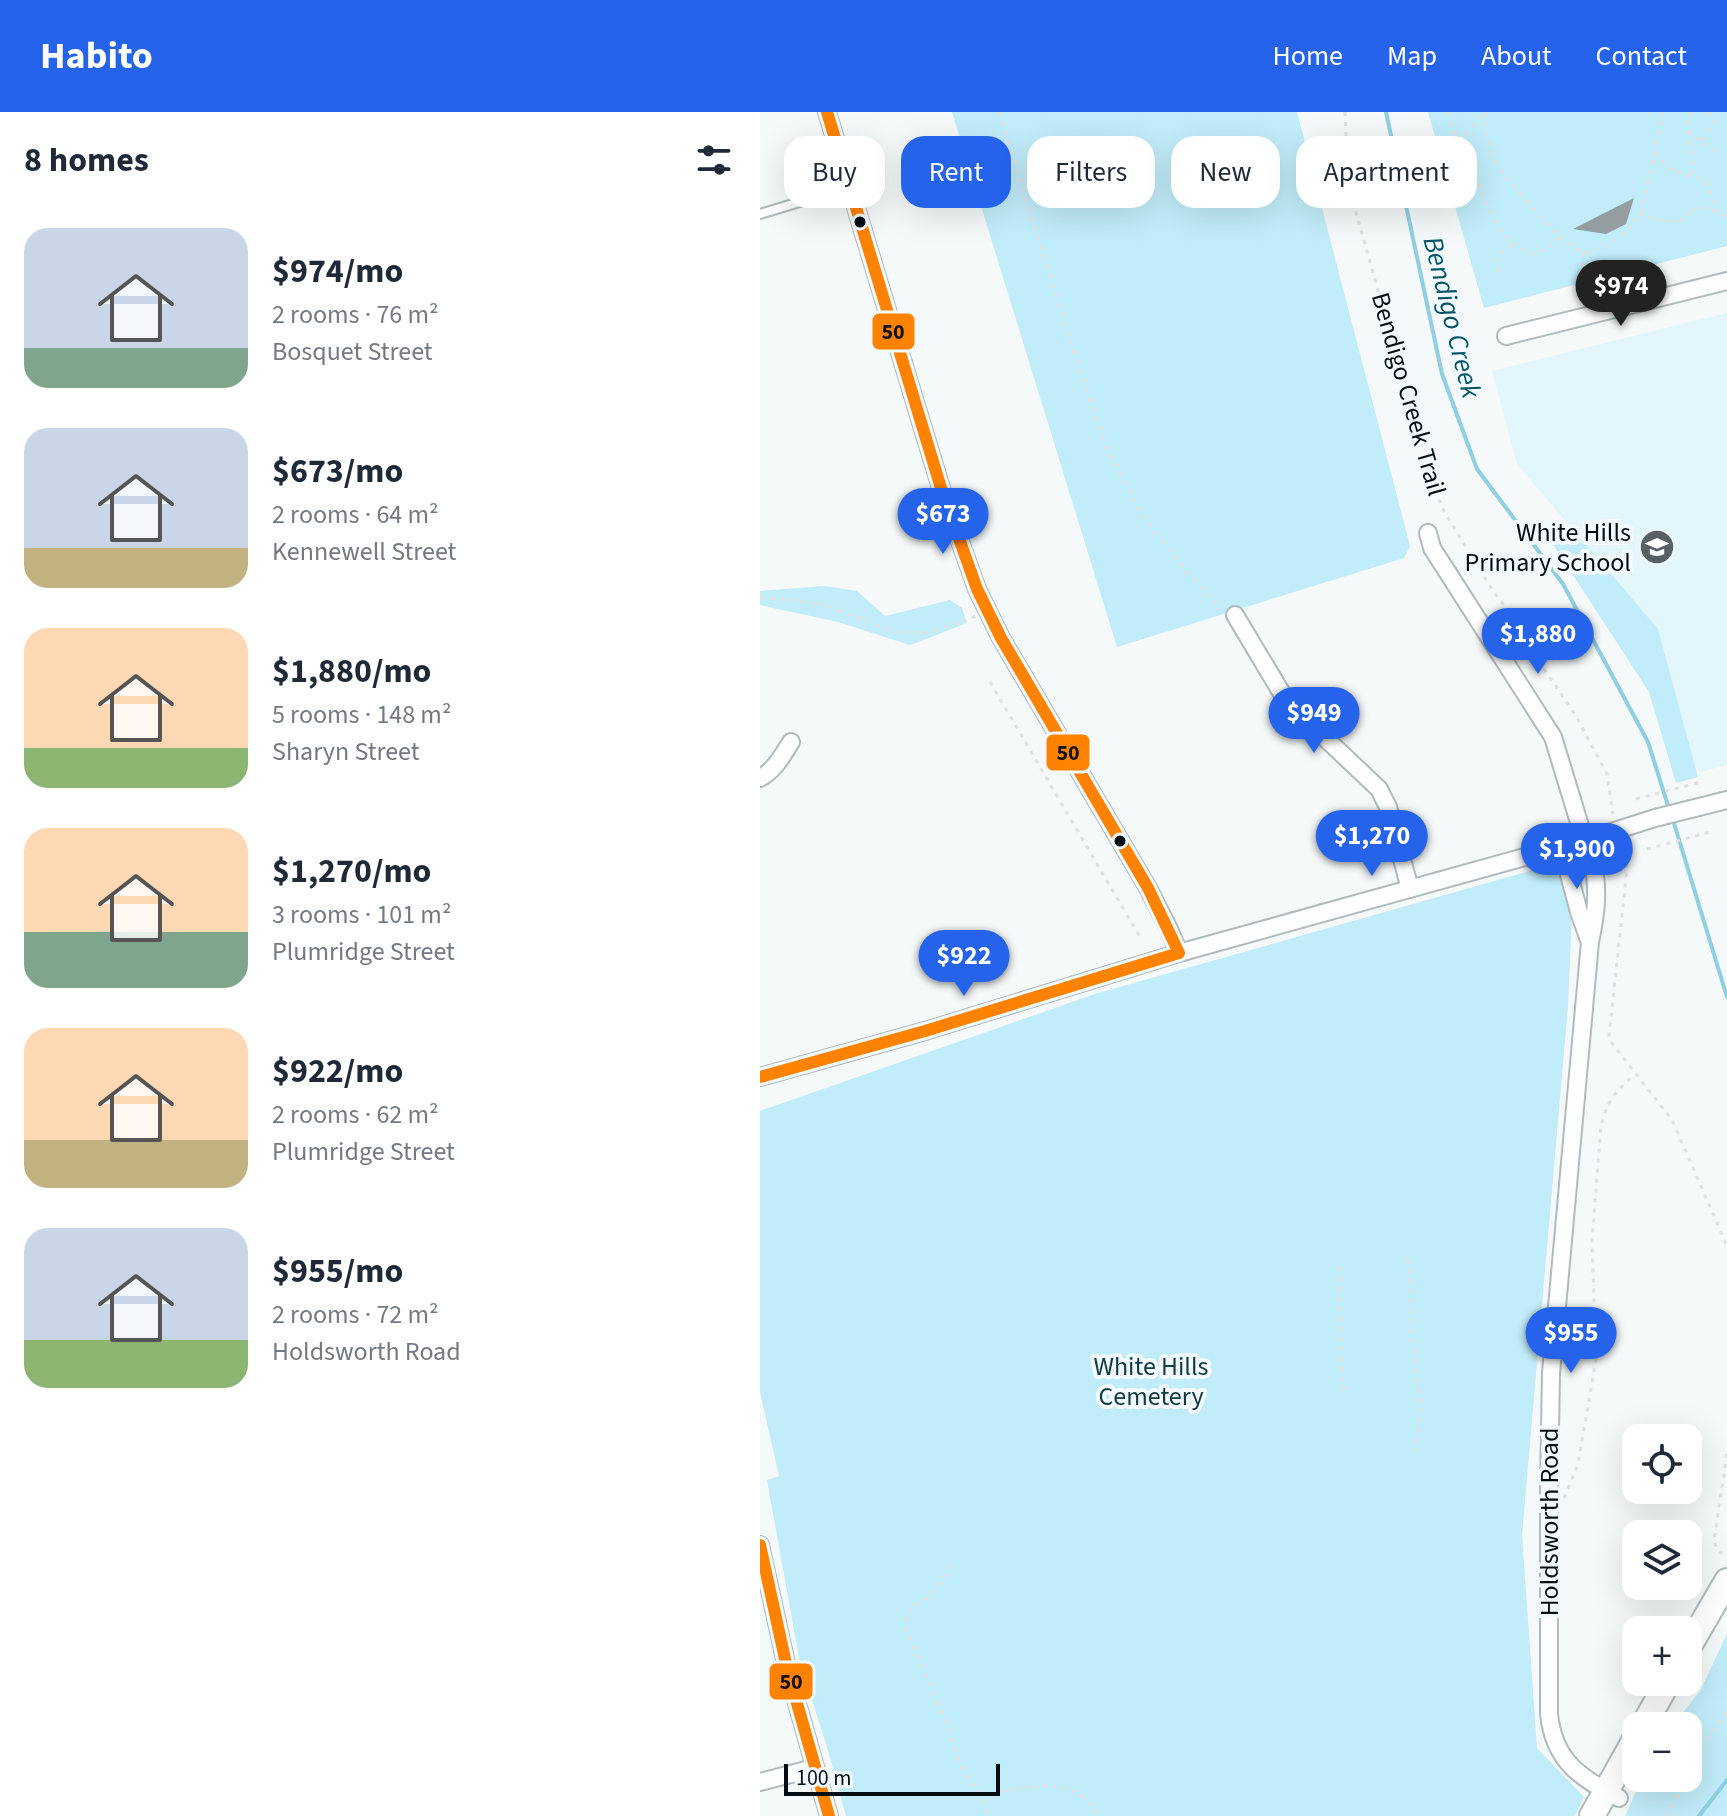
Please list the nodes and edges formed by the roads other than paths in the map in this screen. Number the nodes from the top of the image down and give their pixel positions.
1 (827, 112) edge
2 (834, 136) edge
3 (784, 207) edge
4 (855, 208) edge
5 (760, 214) edge
6 (1727, 281) edge
7 (1506, 336) dead end
8 (1428, 533) dead end
9 (1229, 614) road end
10 (791, 742) dead end
11 (760, 778) edge
12 (1727, 800) edge
13 (1586, 840) junction
14 (1555, 849) junction
15 (1410, 889) junction
16 (1590, 942) junction
17 (1179, 953) junction
18 (760, 1077) edge
19 (760, 1545) edge
20 (1727, 1581) edge
21 (1712, 1607) junction
22 (1702, 1624) edge
23 (1702, 1630) edge
24 (814, 1768) junction
25 (1622, 1774) edge
26 (760, 1782) edge
27 (1611, 1802) edge
28 (829, 1816) edge
29 (1592, 1816) edge

1 - 2 street
3 - 5 lane
4 - 17 street
6 - 7 street
8 - 13 street, Holdsworth Road
9 - 15 street
10 - 11 street
12 - 13 street
13 - 14 street
13 - 16 street, Holdsworth Road
14 - 15 street
14 - 16 street, Holdsworth Road
15 - 17 street
16 - 27 street, Holdsworth Road
17 - 18 street
19 - 24 street
20 - 21 main road
21 - 22 main road
21 - 23 main road
24 - 26 street
24 - 28 street
25 - 27 main road
27 - 29 main road

